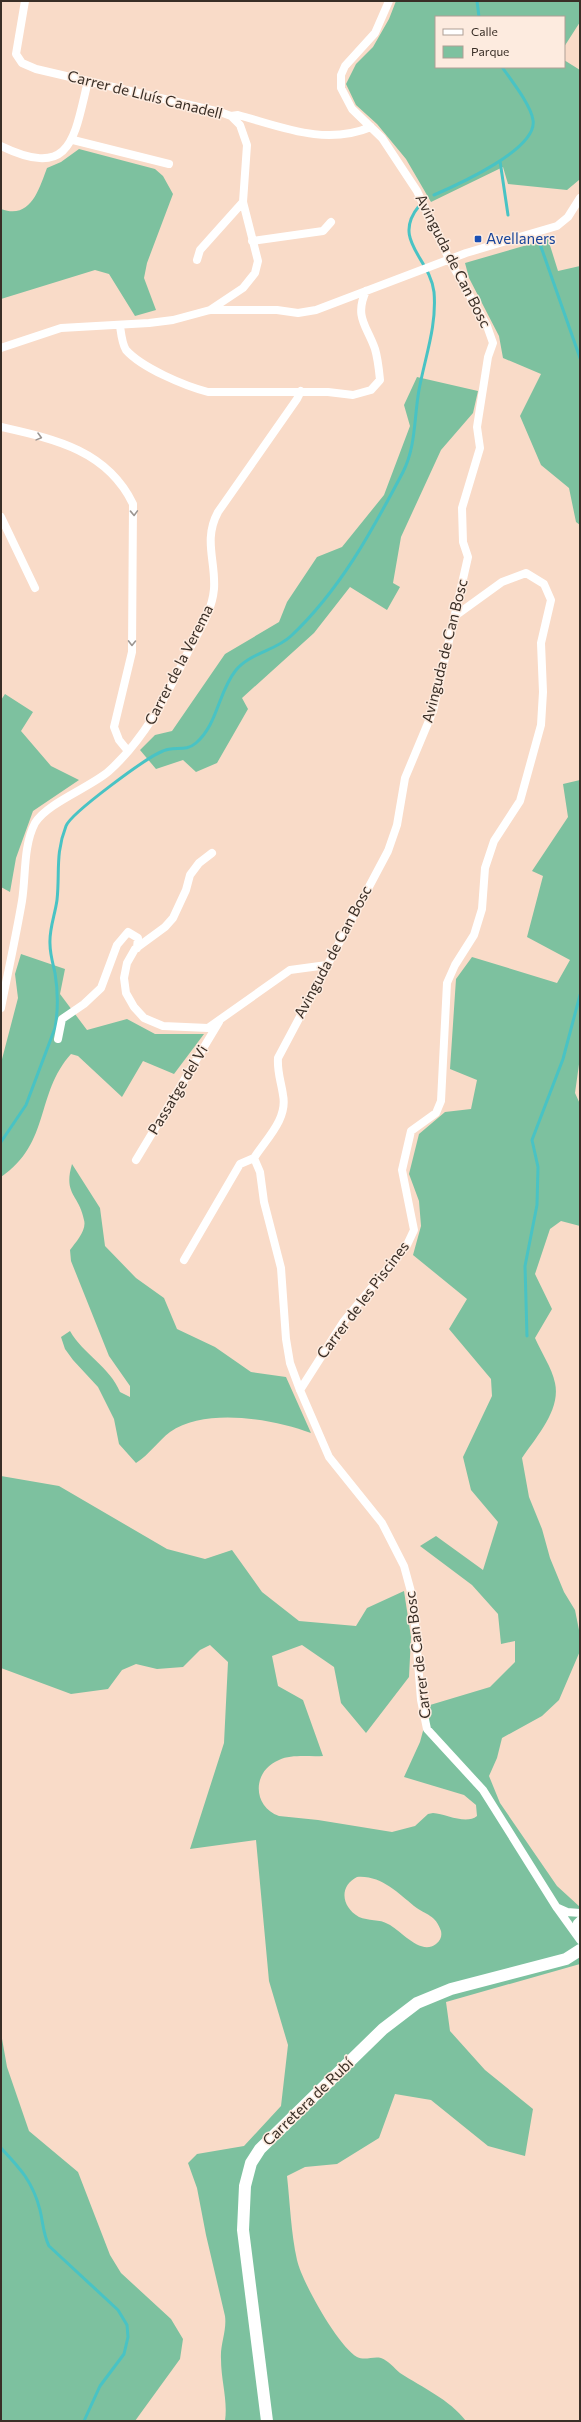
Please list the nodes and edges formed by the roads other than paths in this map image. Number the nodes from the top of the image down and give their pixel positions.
1 (25, 1) edge
2 (389, 1) edge
3 (88, 81) junction
4 (231, 116) junction
5 (370, 127) junction
6 (73, 140) junction
7 (1, 146) edge
8 (169, 164) dead end
9 (580, 198) edge
10 (243, 202) junction
11 (331, 222) dead end
12 (252, 241) junction
13 (449, 259) junction
14 (197, 260) dead end
15 (366, 291) junction
16 (210, 310) junction
17 (120, 326) junction
18 (1, 348) edge
19 (301, 391) junction
20 (1, 427) edge
21 (1, 517) edge
22 (35, 588) dead end
23 (455, 616) junction
24 (128, 751) junction
25 (212, 853) dead end
26 (137, 948) junction
27 (327, 965) junction
28 (1, 1008) edge
29 (220, 1020) junction
30 (58, 1039) dead end
31 (254, 1158) junction
32 (136, 1160) dead end
33 (184, 1260) dead end
34 (300, 1390) junction
35 (557, 1908) junction
36 (579, 1915) edge
37 (568, 1923) junction
38 (580, 1931) edge
39 (580, 1940) edge
40 (580, 1950) edge
41 (267, 2421) edge

1 - 3 street, Carrer de Lluís Canadell
2 - 5 street, Avinguda de Can Bosc
3 - 4 street, Carrer de Lluís Canadell
3 - 6 street
4 - 5 street
4 - 10 street, Carrer de Lluís Canadell
5 - 13 street, Avinguda de Can Bosc
6 - 7 street
6 - 8 street
9 - 13 street
10 - 12 street, Carrer de Lluís Canadell
10 - 14 street
11 - 12 street
12 - 16 street, Carrer de Lluís Canadell
13 - 15 street
13 - 23 street, Avinguda de Can Bosc
15 - 16 street
15 - 19 street
16 - 17 street
17 - 18 street
17 - 19 street
19 - 24 street, Carrer de la Verema
20 -> 24 street
21 - 22 street
23 - 27 street, Avinguda de Can Bosc
23 - 34 street, Carrer de les Piscines
24 - 28 street, Carrer de la Verema
25 - 26 street
26 - 29 street
26 - 30 street
27 - 29 street
27 - 31 street, Avinguda de Can Bosc
29 - 32 street, Passatge del Vi
31 - 33 street
31 - 34 street
34 - 35 street, Carrer de Can Bosc
35 - 36 street, Carrer de Can Bosc
35 - 37 street, Carrer de Can Bosc
36 - 38 street, Carrer de Can Bosc
37 - 38 street, Carrer de Can Bosc
37 - 39 street, Carrer de Can Bosc
40 - 41 street, Carretera de Rubí

